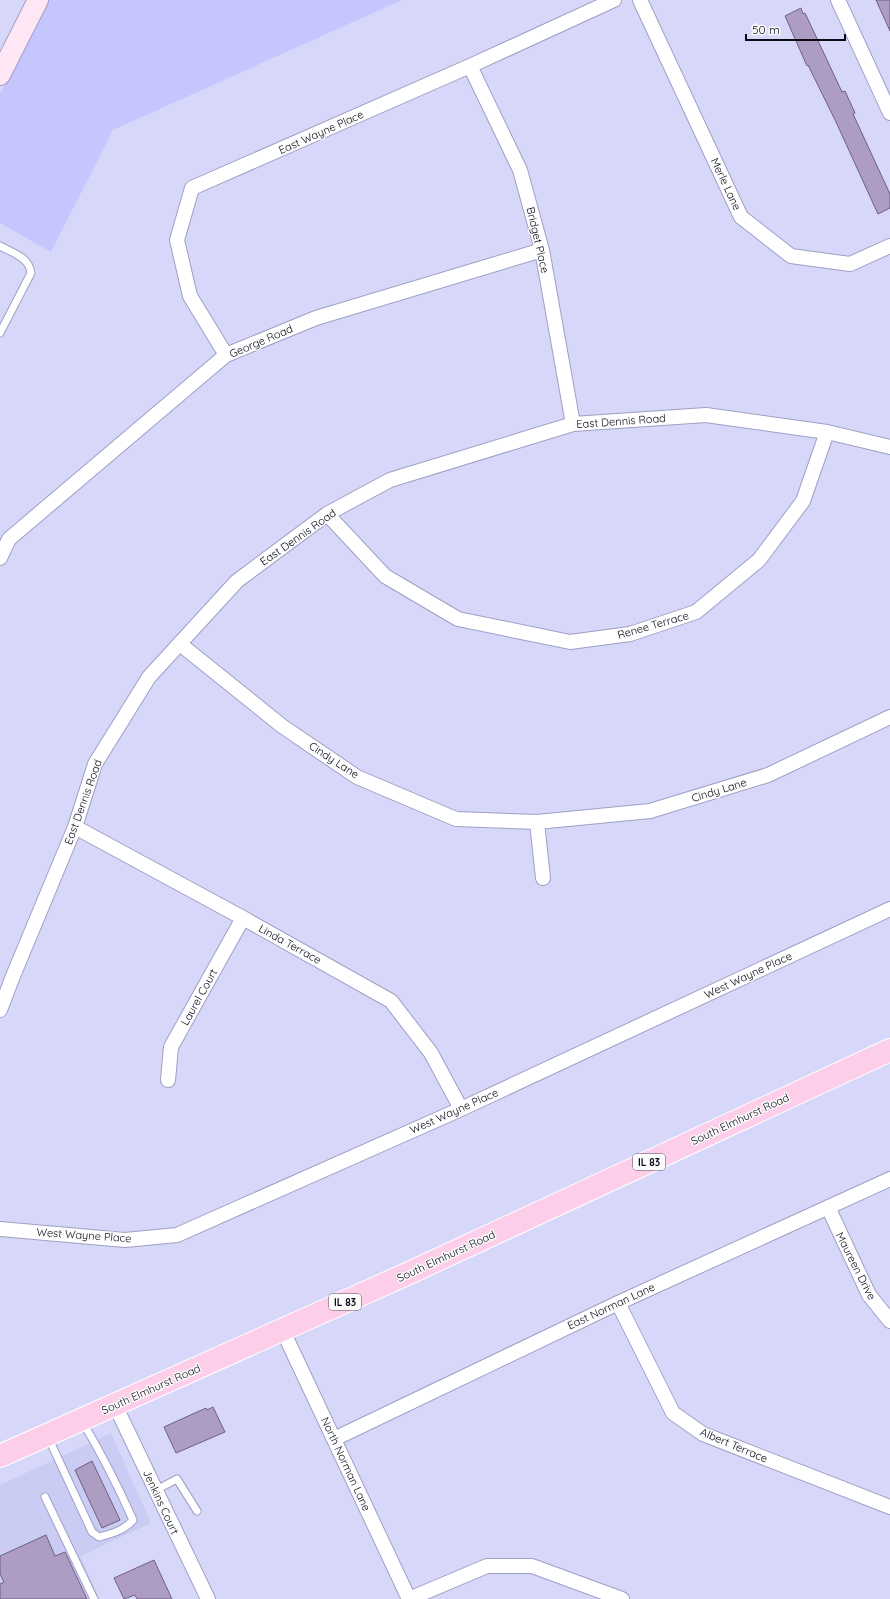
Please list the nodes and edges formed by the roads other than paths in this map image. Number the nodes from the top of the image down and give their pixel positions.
1 (38, 0) edge
2 (614, 0) edge
3 (640, 0) edge
4 (838, 0) edge
5 (470, 66) junction
6 (0, 75) edge
7 (890, 113) edge
8 (890, 246) edge
9 (2, 247) edge
10 (542, 250) junction
11 (0, 255) edge
12 (0, 332) edge
13 (226, 355) junction
14 (573, 424) junction
15 (827, 432) junction
16 (890, 447) edge
17 (327, 514) junction
18 (0, 558) edge
19 (180, 644) junction
20 (890, 717) edge
21 (537, 822) junction
22 (75, 827) junction
23 (543, 878) dead end
24 (890, 909) edge
25 (243, 918) junction
26 (6, 973) edge
27 (0, 1010) edge
28 (890, 1050) edge
29 (168, 1080) dead end
30 (460, 1109) junction
31 (890, 1179) edge
32 (828, 1207) junction
33 (0, 1229) edge
34 (618, 1303) junction
35 (890, 1321) edge
36 (283, 1330) junction
37 (115, 1405) junction
38 (81, 1420) junction
39 (47, 1435) junction
40 (334, 1438) junction
41 (0, 1456) edge
42 (156, 1490) junction
43 (45, 1496) dead end
44 (890, 1507) edge
45 (197, 1511) dead end
46 (94, 1599) edge
47 (208, 1599) edge
48 (409, 1599) edge
49 (622, 1599) edge

1 - 6 main road
2 - 5 street, East Wayne Place
3 - 8 street, Merle Lane
4 - 7 street
5 - 10 street, Bridget Place
5 - 13 street, East Wayne Place
9 - 11 lane
9 - 12 lane
10 - 13 street, George Road
10 - 14 street, Bridget Place
13 - 18 street, George Road
14 - 15 street, East Dennis Road
14 - 17 street, East Dennis Road
15 - 16 street, East Dennis Road
15 - 17 street, Renee Terrace
17 - 19 street, East Dennis Road
19 - 21 street, Cindy Lane
19 - 22 street, East Dennis Road
20 - 21 street, Cindy Lane
21 - 23 street
22 - 25 street, Linda Terrace
22 - 26 street, East Dennis Road
24 - 30 street, West Wayne Place
25 - 29 street, Laurel Court
25 - 30 street, Linda Terrace
26 - 27 street, East Dennis Road
28 - 36 main road, South Elmhurst Road / IL 83
30 - 33 street, West Wayne Place
31 - 32 street, East Norman Lane
32 - 34 street, East Norman Lane
32 - 35 street, Maureen Drive
34 - 40 street, East Norman Lane
34 - 44 street, Albert Terrace
36 - 37 main road, South Elmhurst Road / IL 83
36 - 40 street, North Norman Lane
37 - 38 main road, South Elmhurst Road / IL 83
37 - 42 street, Jenkins Court
38 - 39 main road, South Elmhurst Road / IL 83
38 - 39 lane
39 - 41 main road, South Elmhurst Road / IL 83
40 - 48 street, North Norman Lane
42 - 45 lane
42 - 47 street, Jenkins Court
43 - 46 lane
48 - 49 street

